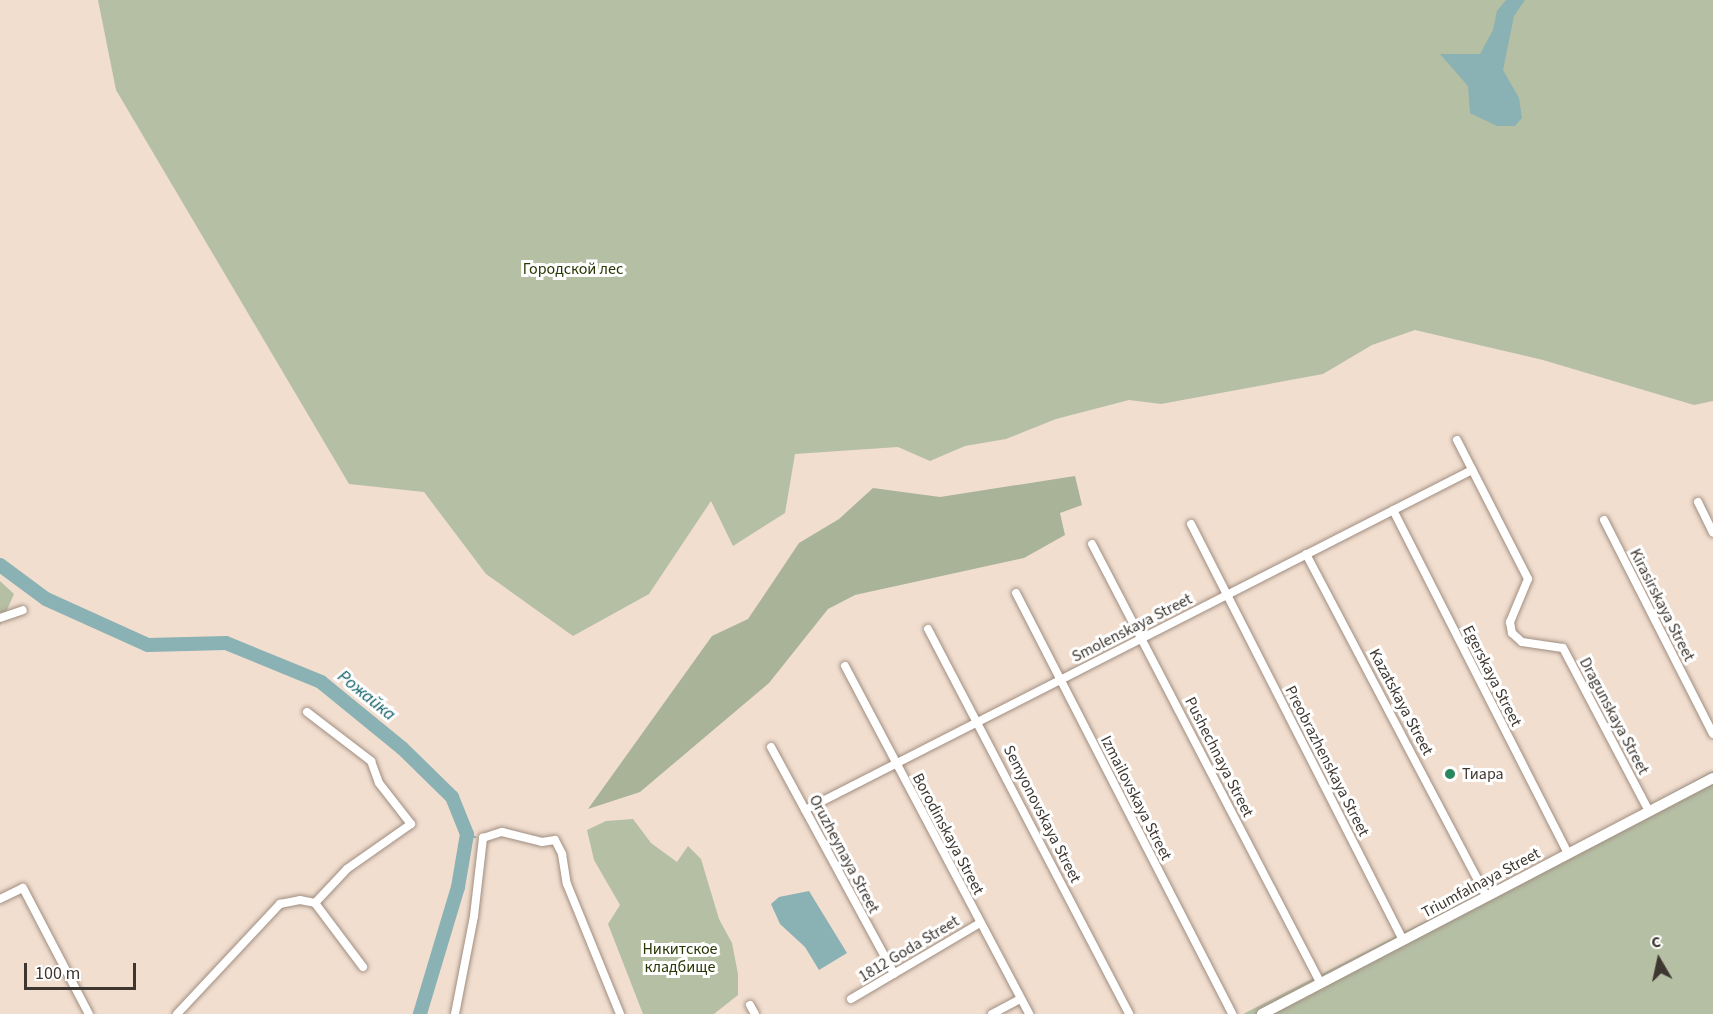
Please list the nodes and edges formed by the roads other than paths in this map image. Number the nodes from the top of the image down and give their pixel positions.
1 (1456, 440) dead end
2 (1472, 470) junction
3 (1698, 502) dead end
4 (1393, 510) junction
5 (1604, 520) dead end
6 (1191, 524) dead end
7 (1713, 533) edge
8 (1092, 544) dead end
9 (1306, 554) junction
10 (1016, 593) dead end
11 (1226, 595) junction
12 (22, 610) dead end
13 (0, 618) edge
14 (928, 628) dead end
15 (1142, 638) junction
16 (845, 666) dead end
17 (1059, 680) junction
18 (307, 712) dead end
19 (979, 721) junction
20 (1713, 734) edge
21 (771, 747) dead end
22 (896, 764) junction
23 (1713, 778) edge
24 (805, 810) junction
25 (1649, 811) junction
26 (1568, 854) junction
27 (1486, 895) junction
28 (0, 899) edge
29 (315, 903) junction
30 (980, 923) junction
31 (1403, 940) junction
32 (363, 967) dead end
33 (894, 974) junction
34 (1321, 983) junction
35 (851, 999) dead end
36 (1020, 999) junction
37 (750, 1005) dead end
38 (89, 1014) edge
39 (177, 1014) edge
40 (455, 1014) edge
41 (620, 1014) edge
42 (755, 1014) edge
43 (992, 1014) edge
44 (1029, 1014) edge
45 (1129, 1014) edge
46 (1233, 1014) edge
47 (1262, 1014) edge

1 - 2 street, Dragunskaya Street
2 - 4 street, Smolenskaya Street
2 - 25 street, Dragunskaya Street
3 - 7 street
4 - 9 street, Smolenskaya Street
4 - 26 street, Egerskaya Street
5 - 20 street, Kirasirskaya Street
6 - 11 street, Preobrazhenskaya Street
8 - 15 street, Pushechnaya Street
9 - 11 street, Smolenskaya Street
9 - 27 street, Kazatskaya Street
10 - 17 street, Izmailovskaya Street
11 - 15 street, Smolenskaya Street
11 - 31 street, Preobrazhenskaya Street
12 - 13 street
14 - 19 street, Semyonovskaya Street
15 - 17 street, Smolenskaya Street
15 - 34 street, Pushechnaya Street
16 - 22 street, Borodinskaya Street
17 - 19 street, Smolenskaya Street
17 - 46 street, Izmailovskaya Street
18 - 29 street
19 - 22 street, Smolenskaya Street
19 - 45 street, Semyonovskaya Street
21 - 24 street, Oruzheynaya Street
22 - 24 street, Smolenskaya Street
22 - 30 street, Borodinskaya Street
23 - 25 street, Triumfalnaya Street
24 - 33 street, Oruzheynaya Street
25 - 26 street, Triumfalnaya Street
26 - 27 street, Triumfalnaya Street
27 - 31 street, Triumfalnaya Street
28 - 38 street
29 - 32 street
29 - 39 street
30 - 33 street, 1812 Goda Street
30 - 36 street, Borodinskaya Street
31 - 34 street, Triumfalnaya Street
33 - 35 street, 1812 Goda Street
34 - 47 street, Triumfalnaya Street
36 - 43 street
36 - 44 street, Borodinskaya Street
37 - 42 street
40 - 41 street

